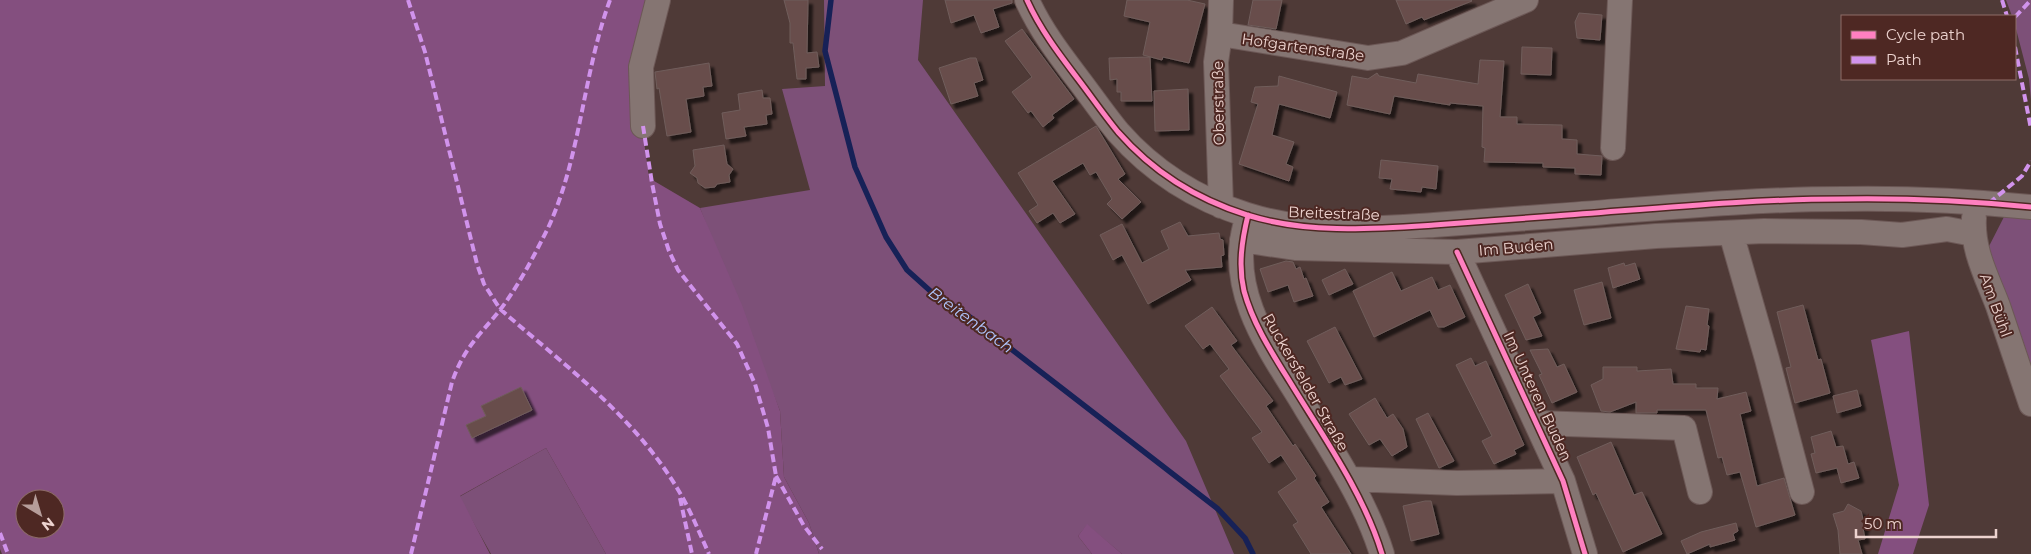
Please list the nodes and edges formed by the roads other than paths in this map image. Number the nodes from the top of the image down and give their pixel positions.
1 (658, 0) edge
2 (1027, 0) edge
3 (1221, 0) edge
4 (1526, 0) edge
5 (1620, 0) edge
6 (1220, 34) junction
7 (643, 126) dead end
8 (1613, 148) dead end
9 (1975, 203) junction
10 (1220, 206) junction
11 (2031, 207) edge
12 (1248, 215) junction
13 (1731, 233) junction
14 (1973, 234) junction
15 (1242, 240) junction
16 (1457, 252) junction
17 (2031, 404) edge
18 (1537, 423) junction
19 (1349, 479) junction
20 (1563, 482) junction
21 (1700, 492) dead end
22 (1802, 492) dead end
23 (1382, 554) edge
24 (1585, 554) edge

1 - 7 street
2 - 10 street, Breitestraße
3 - 6 street, Oberstraße
4 - 6 street, Hofgartenstraße
5 - 8 street
6 - 10 street, Oberstraße
9 - 11 street, Breitestraße
9 - 12 street, Breitestraße
9 - 14 street, Am Bühl
10 - 12 street, Breitestraße
12 - 15 street, Ruckersfelder Straße
13 - 14 street, Im Buden
13 - 16 street, Im Buden
13 - 22 street
14 - 17 street, Am Bühl
15 - 16 street, Im Buden
15 - 19 street, Ruckersfelder Straße
16 - 18 street, Im Unteren Buden
18 - 20 street, Im Unteren Buden
18 - 21 street, Im Unteren Buden
19 - 20 street
19 - 23 street, Ruckersfelder Straße
20 - 24 street, Im Unteren Buden

